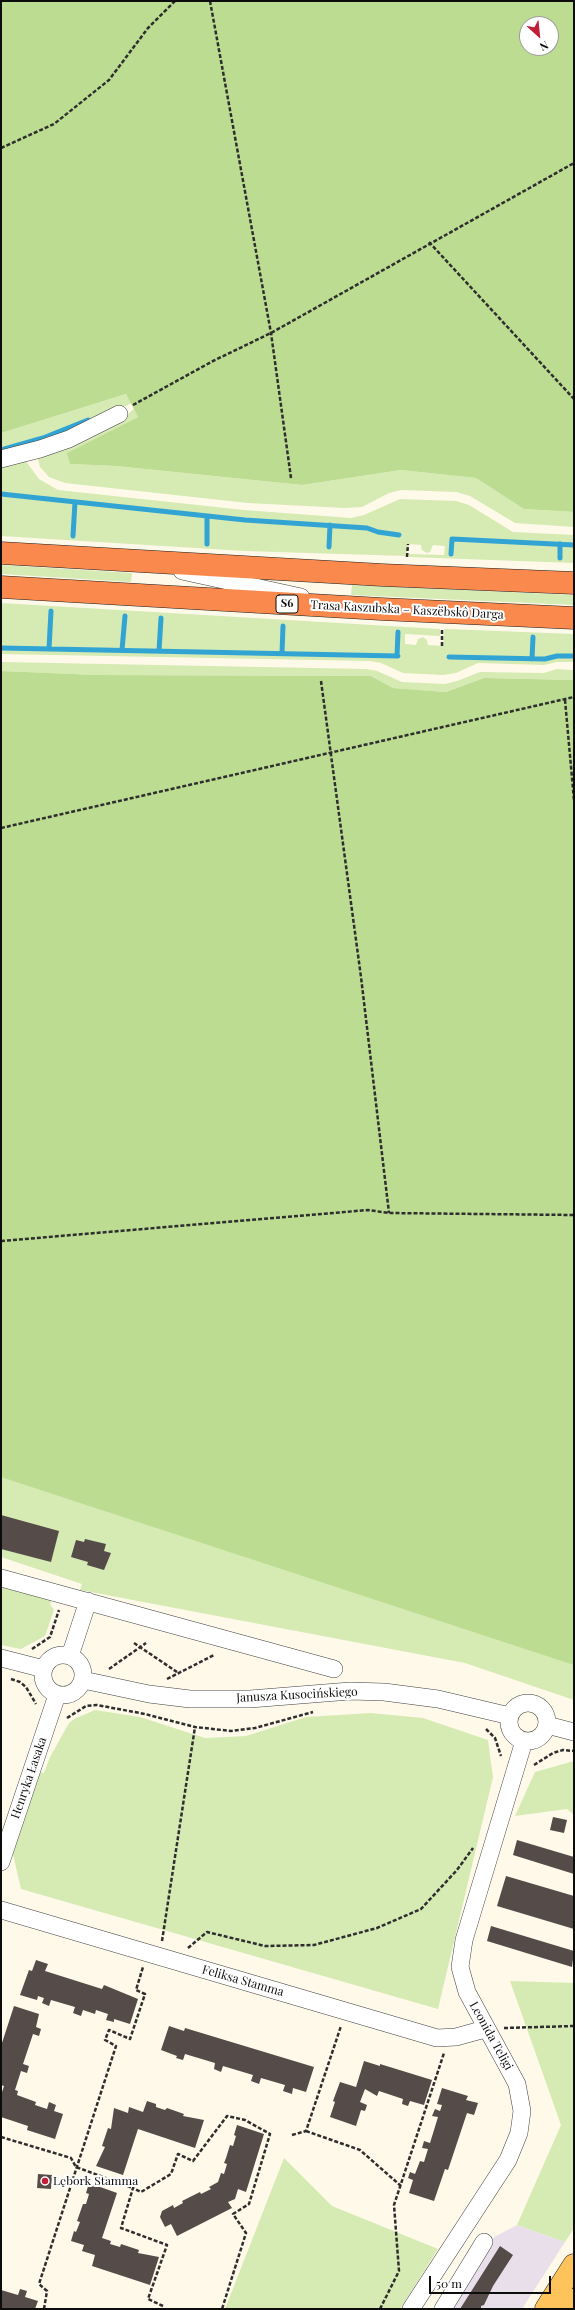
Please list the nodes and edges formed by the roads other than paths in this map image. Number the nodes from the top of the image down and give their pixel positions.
1 (119, 414) road end
2 (1, 459) edge
3 (1, 553) edge
4 (135, 561) junction
5 (352, 573) junction
6 (574, 583) edge
7 (243, 584) junction
8 (1, 587) edge
9 (133, 595) junction
10 (351, 608) junction
11 (574, 618) edge
12 (1, 1578) edge
13 (88, 1601) junction
14 (70, 1656) junction
15 (1, 1658) edge
16 (44, 1669) junction
17 (334, 1669) dead end
18 (83, 1680) junction
19 (58, 1694) junction
20 (510, 1716) junction
21 (547, 1725) junction
22 (574, 1732) edge
23 (524, 1741) junction
24 (1, 1862) edge
25 (1, 1910) edge
26 (485, 2029) junction
27 (484, 2242) dead end
28 (446, 2254) junction
29 (574, 2265) edge
30 (469, 2267) junction
31 (574, 2300) edge
32 (411, 2309) edge
33 (443, 2309) edge
34 (546, 2309) edge
35 (567, 2309) edge

1 - 2 street
3 - 4 highway
4 - 5 highway
4 - 7 street
5 - 6 highway
5 - 7 street
7 - 9 street
7 - 10 street
8 - 9 highway, Trasa Kaszubska – Kaszëbskô Darga / S6
9 - 10 highway, Trasa Kaszubska – Kaszëbskô Darga / S6
10 - 11 highway, Trasa Kaszubska – Kaszëbskô Darga / S6
12 - 13 street, Janusza Kusocińskiego
13 - 14 street
13 - 17 street, Janusza Kusocińskiego
14 - 16 street
14 - 18 street
15 - 16 street
16 - 19 street
18 - 19 street
18 - 20 street, Janusza Kusocińskiego
19 - 24 street, Henryka Łasaka
20 - 21 street
20 - 23 street
21 - 22 street
21 - 23 street
23 - 26 street, Leonida Teligi
25 - 26 street, Feliksa Stamma
26 - 28 street, Leonida Teligi
27 - 30 street
28 - 30 street
28 - 32 street, Leonida Teligi
29 - 34 main road
30 - 33 street
31 - 35 main road

